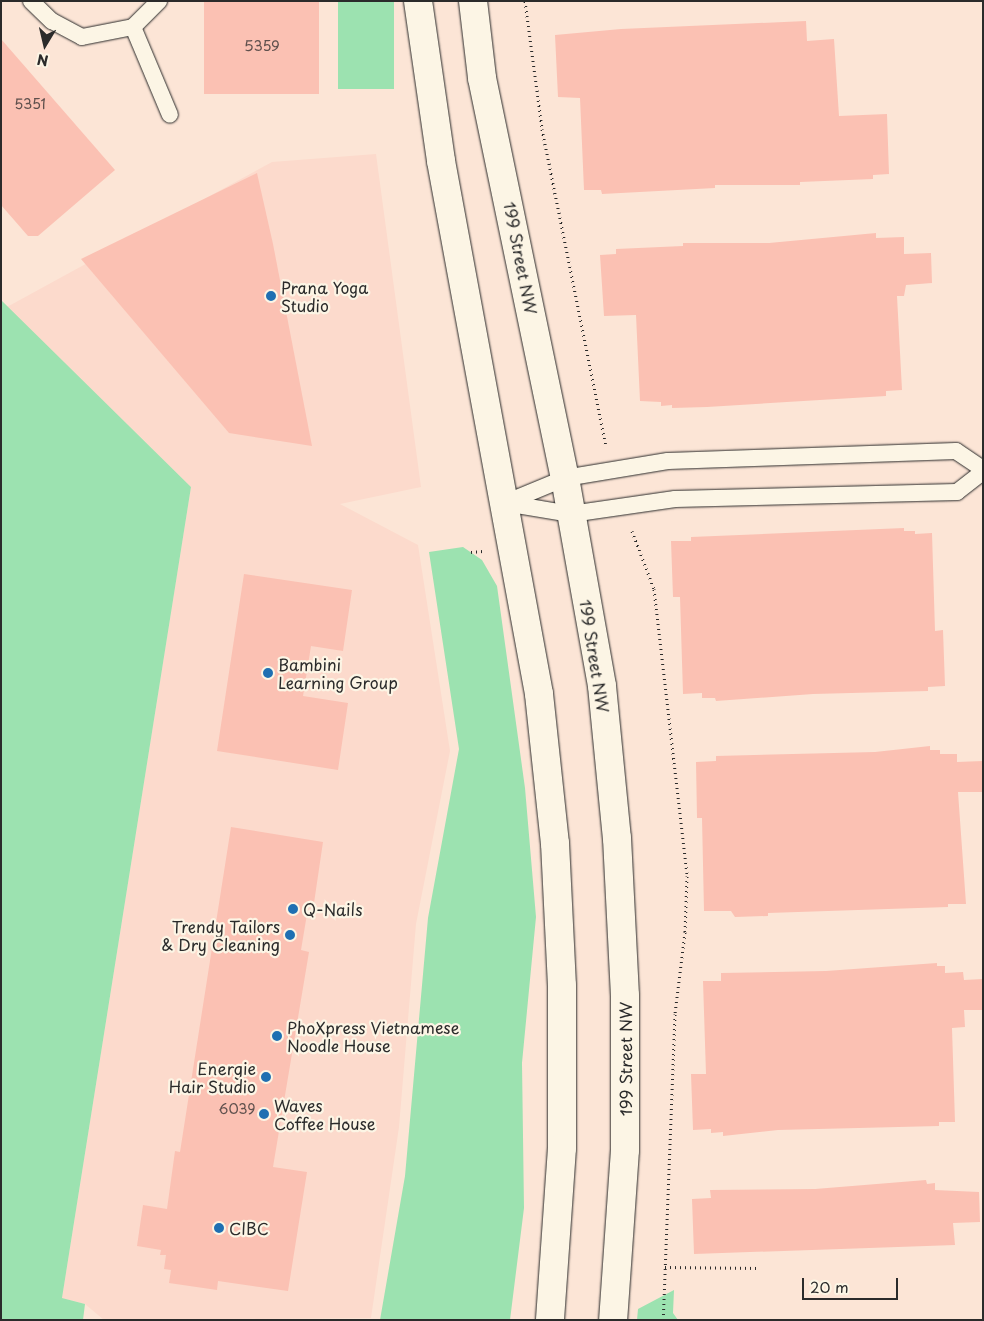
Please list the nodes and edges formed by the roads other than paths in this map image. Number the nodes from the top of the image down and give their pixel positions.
1 (31, 1) edge
2 (159, 1) edge
3 (418, 1) edge
4 (473, 1) edge
5 (133, 26) junction
6 (170, 115) dead end
7 (983, 470) edge
8 (565, 478) junction
9 (505, 503) junction
10 (571, 514) junction
11 (550, 1320) edge
12 (613, 1320) edge

1 - 5 lane
2 - 5 lane
3 - 9 main road
4 - 8 main road, 199 Street NW
5 - 6 lane
7 - 8 lane
7 - 10 lane
8 - 9 lane
8 - 10 main road, 199 Street NW
9 - 10 lane
9 - 11 main road
10 - 12 main road, 199 Street NW

